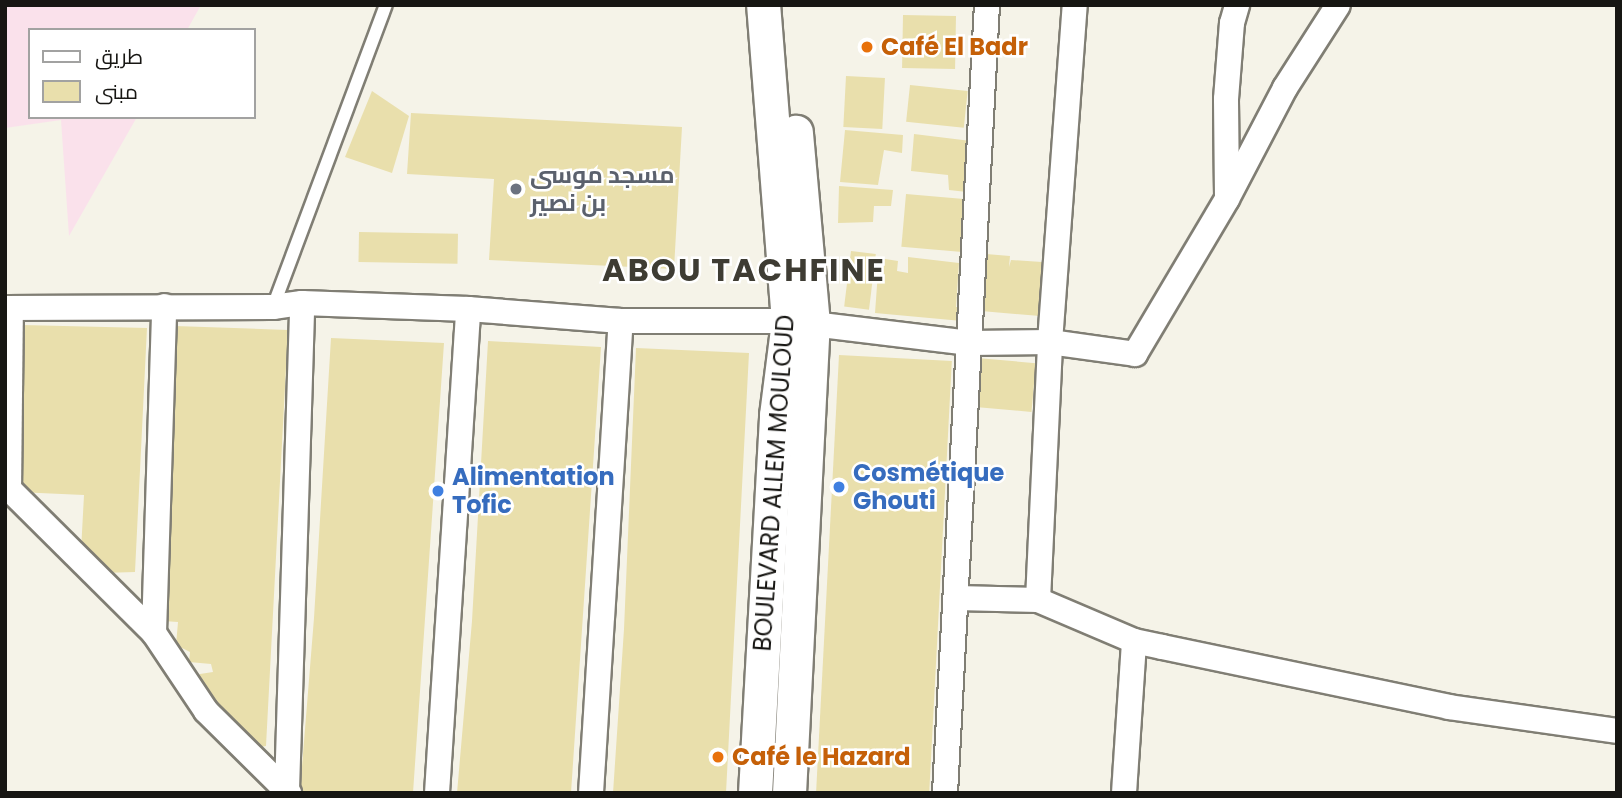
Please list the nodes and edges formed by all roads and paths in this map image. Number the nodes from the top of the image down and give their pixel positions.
1 (386, 5) edge
2 (764, 5) edge
3 (785, 5) edge
4 (987, 5) edge
5 (1075, 5) edge
6 (1237, 5) edge
7 (1338, 5) edge
8 (1227, 199) junction
9 (302, 303) junction
10 (164, 306) junction
11 (272, 307) junction
12 (8, 308) edge
13 (468, 309) junction
14 (621, 321) junction
15 (800, 323) junction
16 (1050, 342) junction
17 (970, 343) junction
18 (7, 487) edge
19 (957, 598) junction
20 (1038, 600) junction
21 (154, 633) junction
22 (1134, 641) junction
23 (1617, 731) edge
24 (288, 792) edge
25 (437, 793) edge
26 (591, 793) edge
27 (755, 793) edge
28 (789, 793) edge
29 (945, 793) edge
30 (1124, 793) edge

1 - 11 lane
2 - 15 main road, BOULEVARD ALLEM MOULOUD
3 - 15 main road, BOULEVARD ALLEM MOULOUD
4 - 17 street
5 - 16 street
6 - 8 street
7 - 8 street
8 - 16 street
9 - 11 street
9 - 13 street
9 - 24 street
10 - 11 street
10 - 12 street
10 - 21 street
12 - 18 street
13 - 14 street
13 - 25 street
14 - 15 street
14 - 26 street
15 - 17 street
15 - 27 main road, BOULEVARD ALLEM MOULOUD
15 - 28 main road, BOULEVARD ALLEM MOULOUD
16 - 17 street
16 - 20 street
17 - 19 street
18 - 21 street
19 - 20 street
19 - 29 street
20 - 22 street
21 - 24 street
22 - 23 street
22 - 30 street

